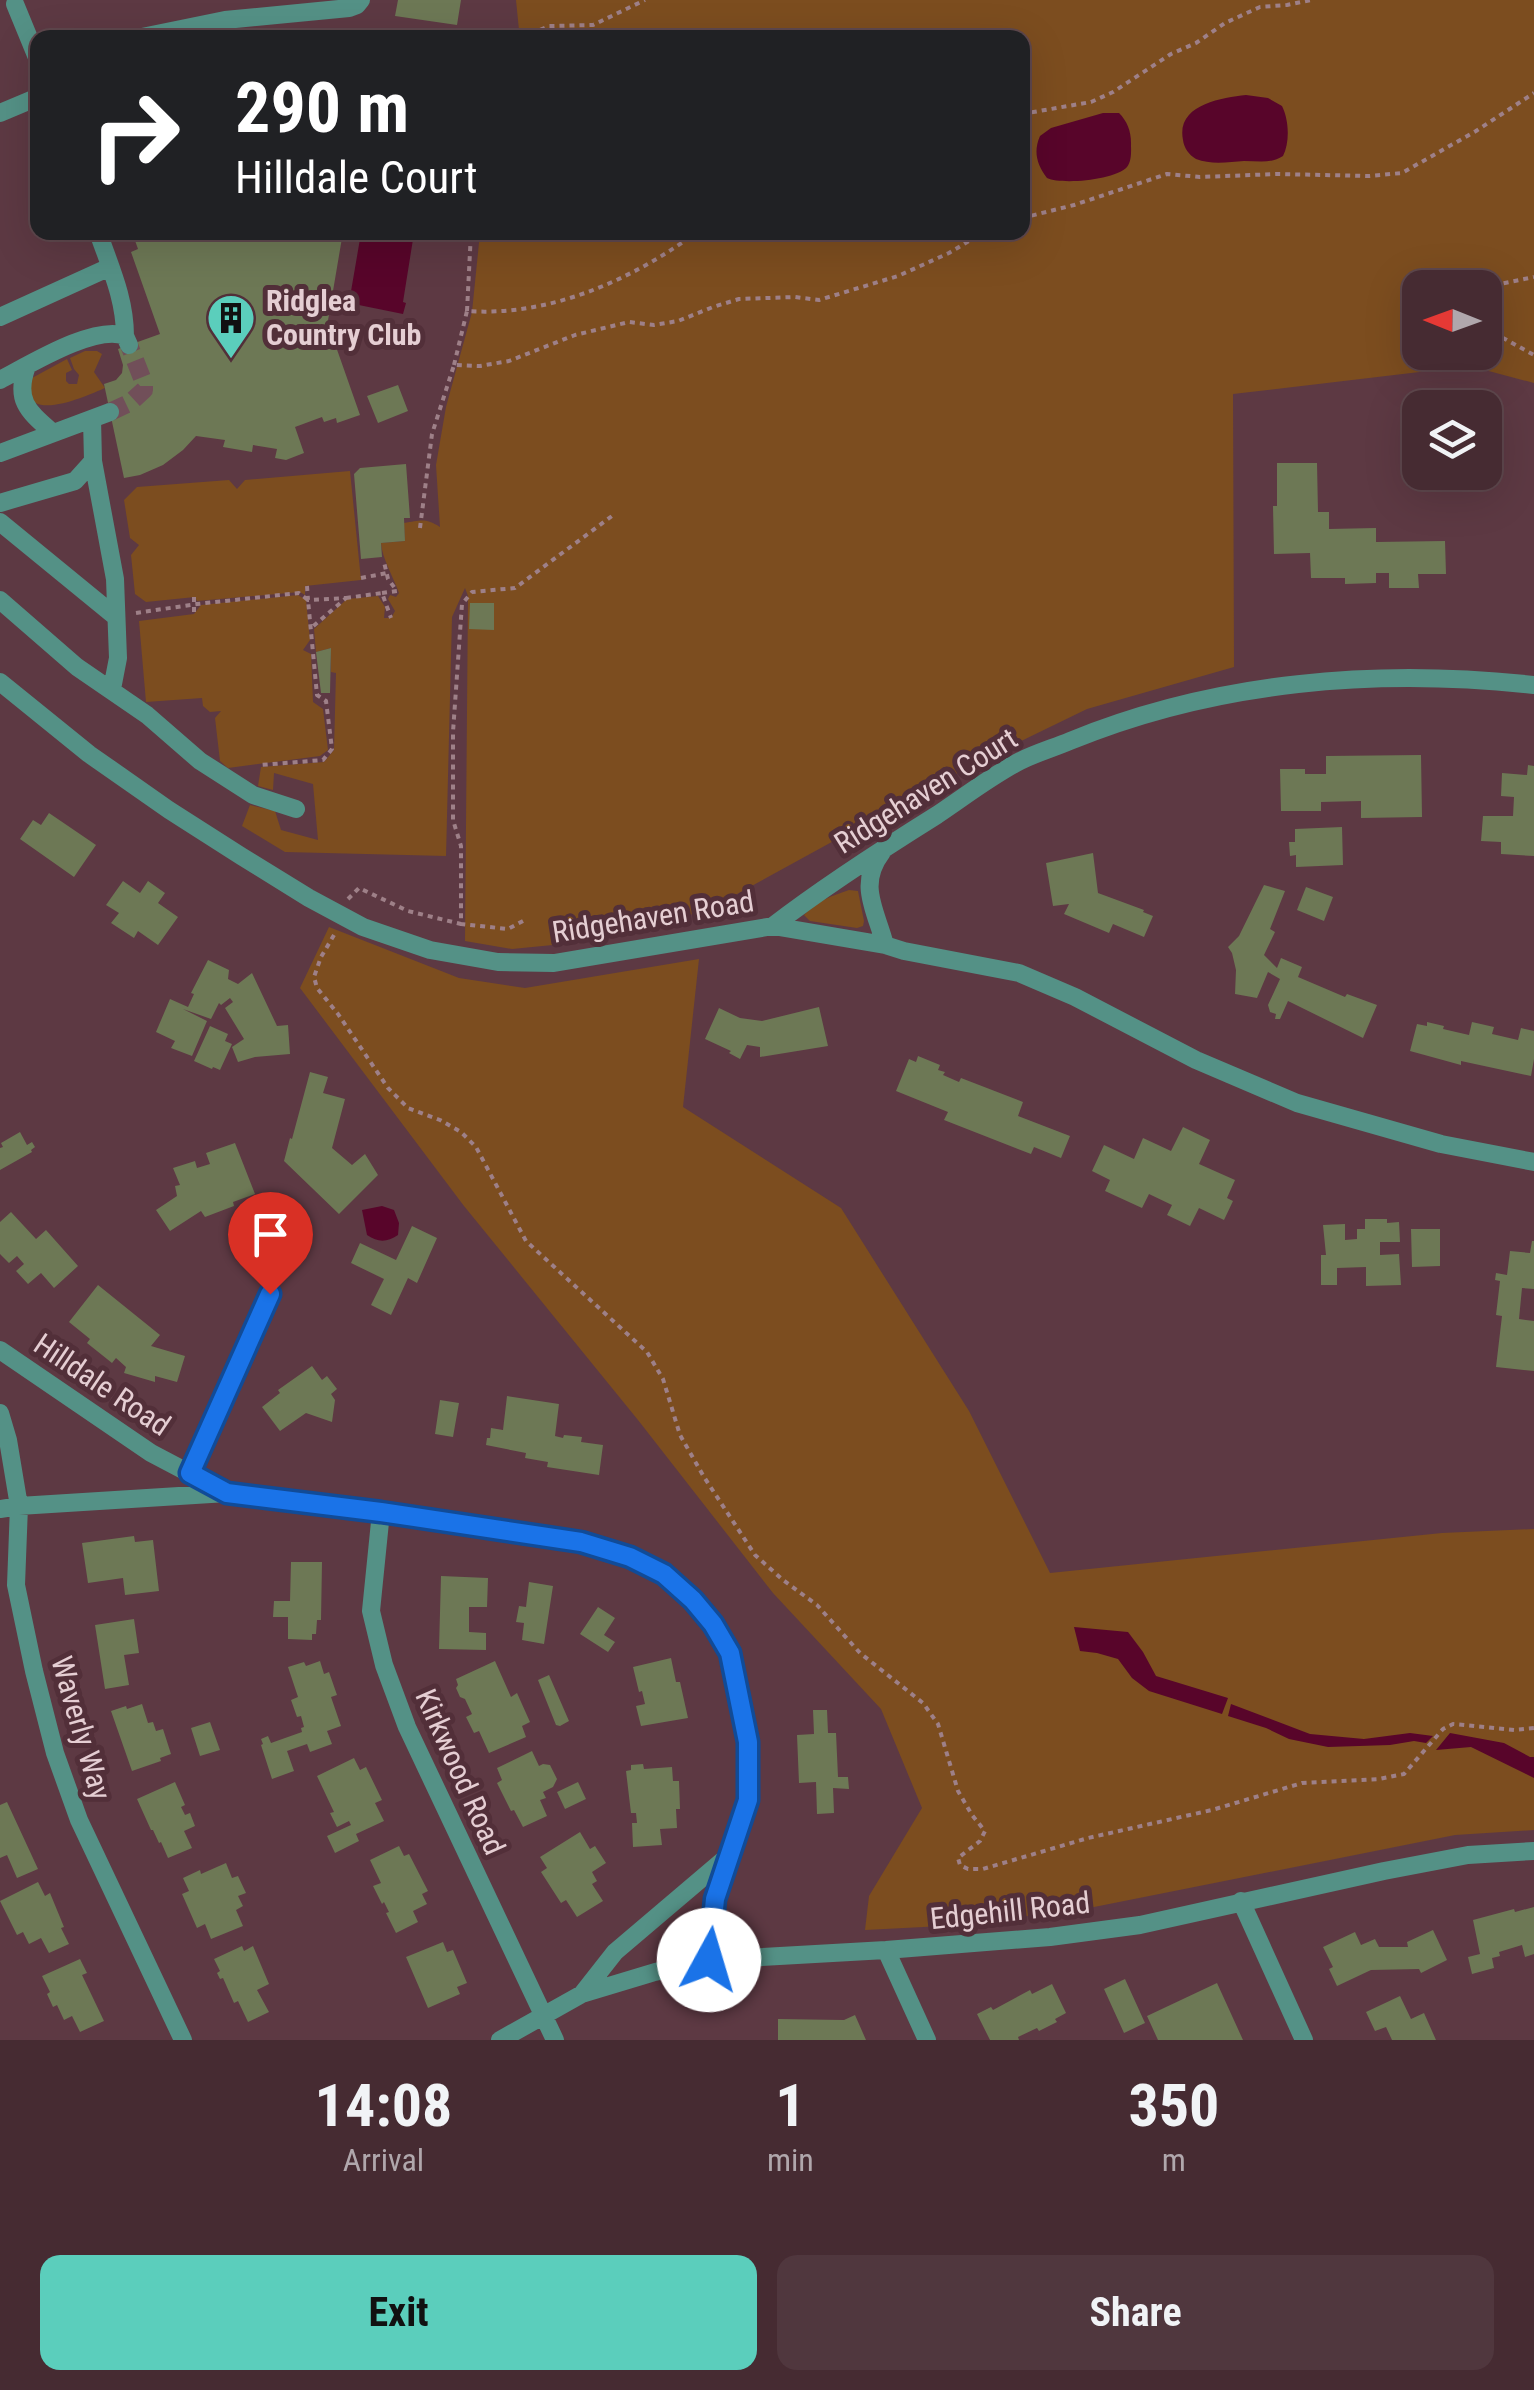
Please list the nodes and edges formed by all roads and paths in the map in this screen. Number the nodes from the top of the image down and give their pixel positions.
1 (360, 0) edge
2 (646, 0) edge
3 (1311, 0) edge
4 (18, 2) edge
5 (0, 18) edge
6 (176, 30) edge
7 (540, 30) edge
8 (30, 37) edge
9 (1534, 93) edge
10 (30, 100) edge
11 (0, 113) edge
12 (1030, 113) edge
13 (1030, 216) edge
14 (101, 240) edge
15 (471, 240) edge
16 (685, 240) edge
17 (971, 240) edge
18 (110, 266) junction
19 (1534, 277) edge
20 (1502, 284) edge
21 (467, 311) junction
22 (0, 317) edge
23 (1502, 337) edge
24 (1534, 355) edge
25 (454, 365) junction
26 (27, 366) junction
27 (0, 380) edge
28 (53, 433) junction
29 (0, 452) edge
30 (93, 461) junction
31 (0, 503) edge
32 (612, 516) dead end
33 (0, 522) edge
34 (420, 528) dead end
35 (384, 562) dead end
36 (387, 573) junction
37 (360, 578) dead end
38 (306, 586) dead end
39 (382, 594) junction
40 (194, 597) dead end
41 (346, 598) junction
42 (0, 600) edge
43 (308, 600) junction
44 (194, 606) junction
45 (194, 614) dead end
46 (116, 617) junction
47 (392, 618) dead end
48 (311, 628) junction
49 (0, 682) edge
50 (1534, 685) edge
51 (112, 689) junction
52 (261, 765) dead end
53 (296, 809) dead end
54 (886, 847) junction
55 (344, 917) junction
56 (524, 921) dead end
57 (461, 924) junction
58 (773, 926) junction
59 (884, 945) junction
60 (1534, 1162) edge
61 (270, 1294) dead end
62 (0, 1350) edge
63 (0, 1412) edge
64 (190, 1473) junction
65 (227, 1493) junction
66 (9, 1508) edge
67 (381, 1512) junction
68 (1534, 1728) edge
69 (1534, 1851) edge
70 (728, 1856) junction
71 (1242, 1902) junction
72 (886, 1950) junction
73 (709, 1960) junction
74 (582, 1994) junction
75 (544, 2017) junction
76 (183, 2040) edge
77 (500, 2040) edge
78 (554, 2040) edge
79 (927, 2040) edge
80 (1304, 2040) edge

1 - 6 street
2 - 7 path
3 - 12 path
4 - 5 street
4 - 8 street
9 - 13 path
10 - 11 street
14 - 18 street
15 - 21 path
16 - 21 path
17 - 25 path
18 - 22 street
18 - 26 street
19 - 20 path
21 - 25 path
23 - 24 path
25 - 34 path
26 - 27 street
26 - 28 street
28 - 29 street
28 - 30 street
30 - 31 street
30 - 46 street
32 - 57 path
33 - 46 street
35 - 36 path
36 - 37 path
36 - 39 path
38 - 43 path
39 - 41 path
39 - 47 path
40 - 44 path
41 - 43 path
41 - 48 path
42 - 51 street
43 - 44 path
43 - 48 path
44 - 45 path
44 - 46 path
46 - 51 street
48 - 52 path
49 - 55 street, Ridgehaven Road
50 - 54 street, Ridgehaven Court
51 - 53 street
54 - 58 street, Ridgehaven Court
54 - 59 street
55 - 57 path
55 - 58 street, Ridgehaven Road
55 - 68 path
56 - 57 path
58 - 59 street, Ridgehaven Road
59 - 60 street, Ridgehaven Road
61 - 64 street
62 - 64 street, Hilldale Road
63 - 66 street, Waverly Way
64 - 65 street, Hilldale Road
65 - 66 street, Hilldale Road
65 - 67 street, Hilldale Road
66 - 76 street, Waverly Way
67 - 70 street, Hilldale Road
67 - 75 street, Kirkwood Road
69 - 71 street, Edgehill Road
70 - 73 street, Hilldale Road
70 - 74 street
71 - 72 street, Edgehill Road
71 - 80 street
72 - 73 street, Edgehill Road
72 - 79 street
73 - 74 street, Edgehill Road
74 - 75 street, Edgehill Road
75 - 77 street, Edgehill Road
75 - 78 street, Kirkwood Road

